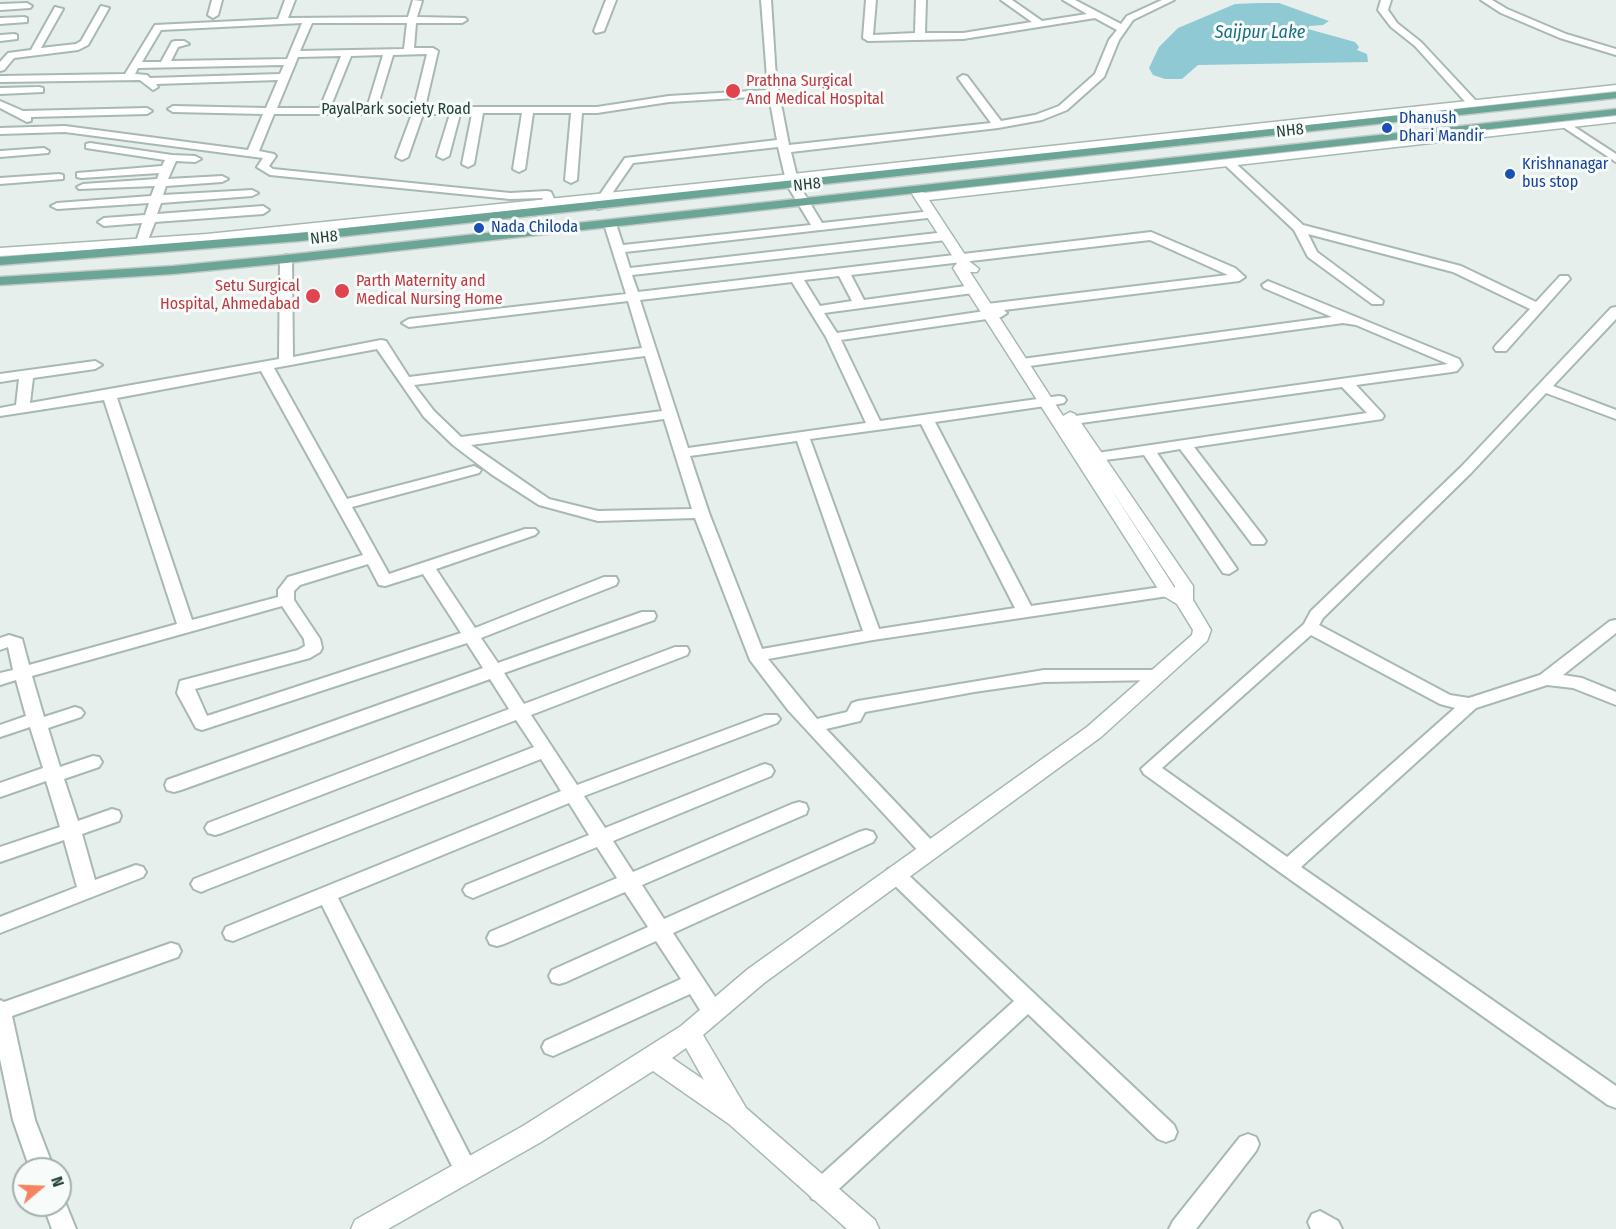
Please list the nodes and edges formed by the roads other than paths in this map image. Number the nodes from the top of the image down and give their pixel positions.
1 (217, 0) edge
2 (290, 0) edge
3 (611, 0) edge
4 (766, 0) edge
5 (871, 0) edge
6 (921, 0) edge
7 (1006, 0) edge
8 (1068, 0) edge
9 (1169, 0) edge
10 (1386, 0) edge
11 (1486, 0) edge
12 (417, 2) dead end
13 (60, 3) edge
14 (27, 6) dead end
15 (0, 7) edge
16 (104, 8) dead end
17 (213, 15) dead end
18 (1097, 15) junction
19 (24, 20) dead end
20 (308, 20) junction
21 (412, 20) junction
22 (462, 20) dead end
23 (0, 21) edge
24 (282, 21) junction
25 (1040, 24) junction
26 (1121, 28) junction
27 (599, 31) dead end
28 (920, 36) junction
29 (14, 37) dead end
30 (0, 38) edge
31 (166, 44) junction
32 (35, 51) junction
33 (389, 52) junction
34 (409, 52) junction
35 (1616, 52) edge
36 (347, 53) junction
37 (3, 58) edge
38 (292, 58) junction
39 (135, 65) junction
40 (164, 65) junction
41 (0, 68) edge
42 (128, 77) junction
43 (284, 77) junction
44 (963, 78) dead end
45 (0, 79) edge
46 (148, 81) junction
47 (1616, 88) edge
48 (0, 91) edge
49 (774, 93) junction
50 (1616, 95) edge
51 (1473, 104) junction
52 (3, 107) edge
53 (173, 110) dead end
54 (324, 110) junction
55 (371, 110) junction
56 (419, 110) junction
57 (456, 110) junction
58 (478, 110) junction
59 (528, 110) junction
60 (577, 110) junction
61 (147, 111) dead end
62 (270, 111) junction
63 (1616, 112) edge
64 (21, 114) junction
65 (1616, 119) edge
66 (1584, 123) junction
67 (998, 125) junction
68 (1567, 125) junction
69 (33, 129) junction
70 (1489, 130) junction
71 (0, 131) edge
72 (1616, 145) edge
73 (90, 146) dead end
74 (783, 146) junction
75 (44, 151) dead end
76 (151, 153) junction
77 (0, 154) edge
78 (252, 154) junction
79 (443, 156) dead end
80 (402, 157) dead end
81 (172, 158) junction
82 (195, 159) dead end
83 (1616, 159) edge
84 (1228, 163) junction
85 (468, 164) dead end
86 (166, 169) junction
87 (519, 169) dead end
88 (142, 171) junction
89 (59, 177) dead end
90 (222, 179) dead end
91 (571, 180) dead end
92 (0, 181) edge
93 (792, 181) junction
94 (162, 182) junction
95 (137, 183) junction
96 (252, 193) dead end
97 (918, 193) junction
98 (157, 200) junction
99 (805, 201) junction
100 (601, 202) junction
101 (550, 203) junction
102 (57, 206) dead end
103 (263, 210) dead end
104 (932, 215) junction
105 (151, 219) junction
106 (104, 222) dead end
107 (815, 222) junction
108 (1299, 228) junction
109 (946, 236) junction
110 (615, 237) junction
111 (142, 242) junction
112 (0, 252) edge
113 (286, 259) junction
114 (0, 261) edge
115 (962, 261) junction
116 (625, 272) junction
117 (844, 273) junction
118 (796, 278) junction
119 (1564, 279) dead end
120 (0, 281) edge
121 (1268, 285) dead end
122 (973, 289) junction
123 (633, 296) junction
124 (1377, 301) dead end
125 (860, 304) junction
126 (1538, 308) junction
127 (816, 310) junction
128 (993, 311) junction
129 (1616, 311) edge
130 (1350, 320) junction
131 (409, 323) dead end
132 (833, 337) junction
133 (1501, 348) dead end
134 (650, 351) junction
135 (286, 362) junction
136 (1028, 363) junction
137 (95, 365) dead end
138 (265, 365) junction
139 (27, 375) junction
140 (0, 378) edge
141 (405, 382) junction
142 (1346, 383) junction
143 (1544, 387) junction
144 (109, 395) junction
145 (1052, 401) junction
146 (22, 408) junction
147 (0, 412) edge
148 (671, 414) junction
149 (1616, 415) edge
150 (926, 419) junction
151 (1065, 421) junction
152 (875, 426) junction
153 (802, 436) junction
154 (458, 442) junction
155 (1184, 444) junction
156 (1148, 450) junction
157 (682, 453) junction
158 (1097, 457) junction
159 (474, 470) dead end
160 (343, 505) junction
161 (701, 513) junction
162 (530, 532) dead end
163 (1258, 541) dead end
164 (371, 558) junction
165 (427, 567) junction
166 (1229, 569) dead end
167 (610, 581) dead end
168 (1176, 595) junction
169 (286, 600) junction
170 (1026, 611) junction
171 (648, 616) dead end
172 (1616, 625) edge
173 (186, 627) junction
174 (1310, 627) junction
175 (873, 635) junction
176 (471, 636) junction
177 (0, 644) edge
178 (681, 651) dead end
179 (756, 656) junction
180 (493, 671) junction
181 (22, 673) junction
182 (1159, 674) junction
183 (0, 679) edge
184 (1546, 679) junction
185 (1616, 699) edge
186 (1470, 704) junction
187 (518, 711) junction
188 (75, 713) dead end
189 (771, 719) dead end
190 (37, 722) junction
191 (813, 726) junction
192 (0, 731) edge
193 (545, 750) junction
194 (93, 762) dead end
195 (765, 771) dead end
196 (53, 774) junction
197 (174, 785) dead end
198 (0, 790) edge
199 (574, 793) junction
200 (799, 810) dead end
201 (112, 816) dead end
202 (215, 828) dead end
203 (71, 830) junction
204 (601, 837) junction
205 (866, 837) dead end
206 (929, 850) junction
207 (0, 855) edge
208 (1288, 868) junction
209 (136, 872) dead end
210 (895, 874) junction
211 (628, 882) junction
212 (201, 884) dead end
213 (473, 890) dead end
214 (87, 891) junction
215 (326, 894) junction
216 (0, 925) edge
217 (661, 931) junction
218 (233, 933) dead end
219 (497, 938) dead end
220 (171, 951) dead end
221 (559, 976) dead end
222 (695, 982) junction
223 (1027, 1002) junction
224 (1, 1010) edge
225 (713, 1012) junction
226 (689, 1033) junction
227 (553, 1047) dead end
228 (653, 1058) junction
229 (1616, 1098) edge
230 (738, 1116) junction
231 (1166, 1132) dead end
232 (1248, 1144) dead end
233 (38, 1157) edge
234 (466, 1171) junction
235 (820, 1191) junction
236 (364, 1229) edge
237 (866, 1229) edge
238 (1181, 1229) edge

1 - 17 street
2 - 24 street
3 - 27 street
4 - 49 street
5 - 28 street
6 - 28 street
7 - 25 street
8 - 18 street
9 - 26 street
10 - 51 street
11 - 35 street
12 - 21 street
13 - 32 street
14 - 15 street
16 - 32 street
18 - 25 street
18 - 26 street
19 - 23 street
20 - 21 street
20 - 24 street
20 - 38 street
21 - 22 street
21 - 34 street
24 - 31 street
25 - 28 street
26 - 67 street
29 - 30 street
31 - 39 street
31 - 40 street
32 - 37 street
33 - 34 street
33 - 36 street
33 - 55 street
34 - 56 street
36 - 38 street
36 - 54 street
37 - 41 street
38 - 40 street
38 - 43 street
39 - 40 street
39 - 42 street
42 - 45 street
42 - 46 street
43 - 46 street
43 - 62 street
44 - 67 street
46 - 48 street
47 - 51 street
49 - 60 street, PayalPark society Road
49 - 74 street
50 - 93 main road, NH8
51 - 93 street
52 - 64 street
53 - 62 street, PayalPark society Road
54 - 55 street, PayalPark society Road
54 - 62 street, PayalPark society Road
55 - 56 street, PayalPark society Road
56 - 57 street, PayalPark society Road
56 - 80 street
57 - 58 street, PayalPark society Road
57 - 79 street
58 - 59 street, PayalPark society Road
58 - 85 street
59 - 60 street, PayalPark society Road
59 - 87 street
60 - 91 street
61 - 64 street
62 - 78 street
63 - 70 main road, NH8
64 - 69 street
65 - 66 street
66 - 68 street
66 - 72 street
67 - 74 street
68 - 70 street
68 - 83 street
69 - 71 street
69 - 78 street
70 - 84 street
70 - 97 main road, NH8
73 - 76 street
74 - 93 street
74 - 100 street
75 - 77 street
76 - 81 street
76 - 88 street
78 - 101 street
81 - 82 street
81 - 86 street
84 - 97 street
84 - 108 street
86 - 88 street
86 - 94 street
88 - 95 street
88 - 95 street
89 - 92 street
90 - 94 street
93 - 99 street
93 - 100 street
94 - 95 street
94 - 98 street
96 - 98 street
97 - 99 main road, NH8
97 - 104 street
98 - 102 street
98 - 105 street
99 - 107 street
99 - 110 main road, NH8
100 - 101 street
100 - 114 main road, NH8
101 - 111 street
103 - 105 street
104 - 107 street
104 - 109 street
105 - 106 street
105 - 111 street
107 - 110 street
108 - 124 street
108 - 126 street
109 - 115 street
109 - 116 street
110 - 113 main road, NH8
110 - 116 street
111 - 112 street
113 - 120 main road, NH8
113 - 135 street
115 - 117 street
115 - 122 street
115 - 128 street
115 - 128 street
116 - 123 street
117 - 118 street
117 - 125 street
118 - 123 street
118 - 127 street
119 - 126 street
121 - 130 street
122 - 125 street
122 - 128 street
123 - 131 street
123 - 134 street
125 - 127 street
126 - 133 street
127 - 132 street
128 - 132 street
128 - 136 street
129 - 143 street
130 - 136 street
130 - 142 street
132 - 152 street
134 - 141 street
134 - 148 street
135 - 138 street
135 - 141 street
136 - 145 street
137 - 139 street
138 - 144 street
138 - 160 street
139 - 140 street
139 - 146 street
141 - 154 street
142 - 151 street
142 - 155 street
143 - 149 street
143 - 174 street
144 - 146 street
144 - 173 street
145 - 150 street
145 - 151 street
146 - 147 street
148 - 154 street
148 - 157 street
150 - 152 street
150 - 170 street
151 - 158 street
151 - 168 street
152 - 153 street
153 - 157 street
153 - 175 street
154 - 161 street
155 - 156 street
155 - 163 street
156 - 158 street
156 - 166 street
157 - 161 street
158 - 168 street
159 - 160 street
160 - 164 street
161 - 179 street
162 - 165 street
164 - 165 street
164 - 169 street
165 - 176 street
167 - 176 street
168 - 170 street
168 - 182 street
169 - 173 street
169 - 176 street
170 - 175 street
171 - 180 street
172 - 184 street
173 - 181 street
174 - 186 street
174 - 208 street
175 - 179 street
176 - 180 street
177 - 181 street
178 - 187 street
179 - 191 street
180 - 187 street
180 - 197 street
181 - 183 street
181 - 190 street
182 - 191 street
182 - 206 street
184 - 185 street
184 - 186 street
186 - 208 street
187 - 193 street
187 - 202 street
188 - 190 street
189 - 199 street
190 - 192 street
190 - 196 street
191 - 206 street
193 - 199 street
193 - 212 street
194 - 196 street
195 - 204 street
196 - 198 street
196 - 203 street
199 - 204 street
199 - 215 street
200 - 211 street
201 - 203 street
203 - 207 street
203 - 214 street
204 - 211 street
204 - 213 street
205 - 217 street
206 - 210 street
208 - 229 street
209 - 214 street
210 - 223 street
210 - 225 street
211 - 217 street
211 - 219 street
214 - 216 street
215 - 218 street
215 - 234 street
217 - 221 street
217 - 222 street
220 - 224 street
222 - 225 street
222 - 227 street
223 - 231 street
223 - 235 street
224 - 233 street
225 - 226 street
226 - 228 street
226 - 230 street
228 - 230 street
228 - 234 street
230 - 235 street
232 - 238 street
234 - 236 street
235 - 237 street

